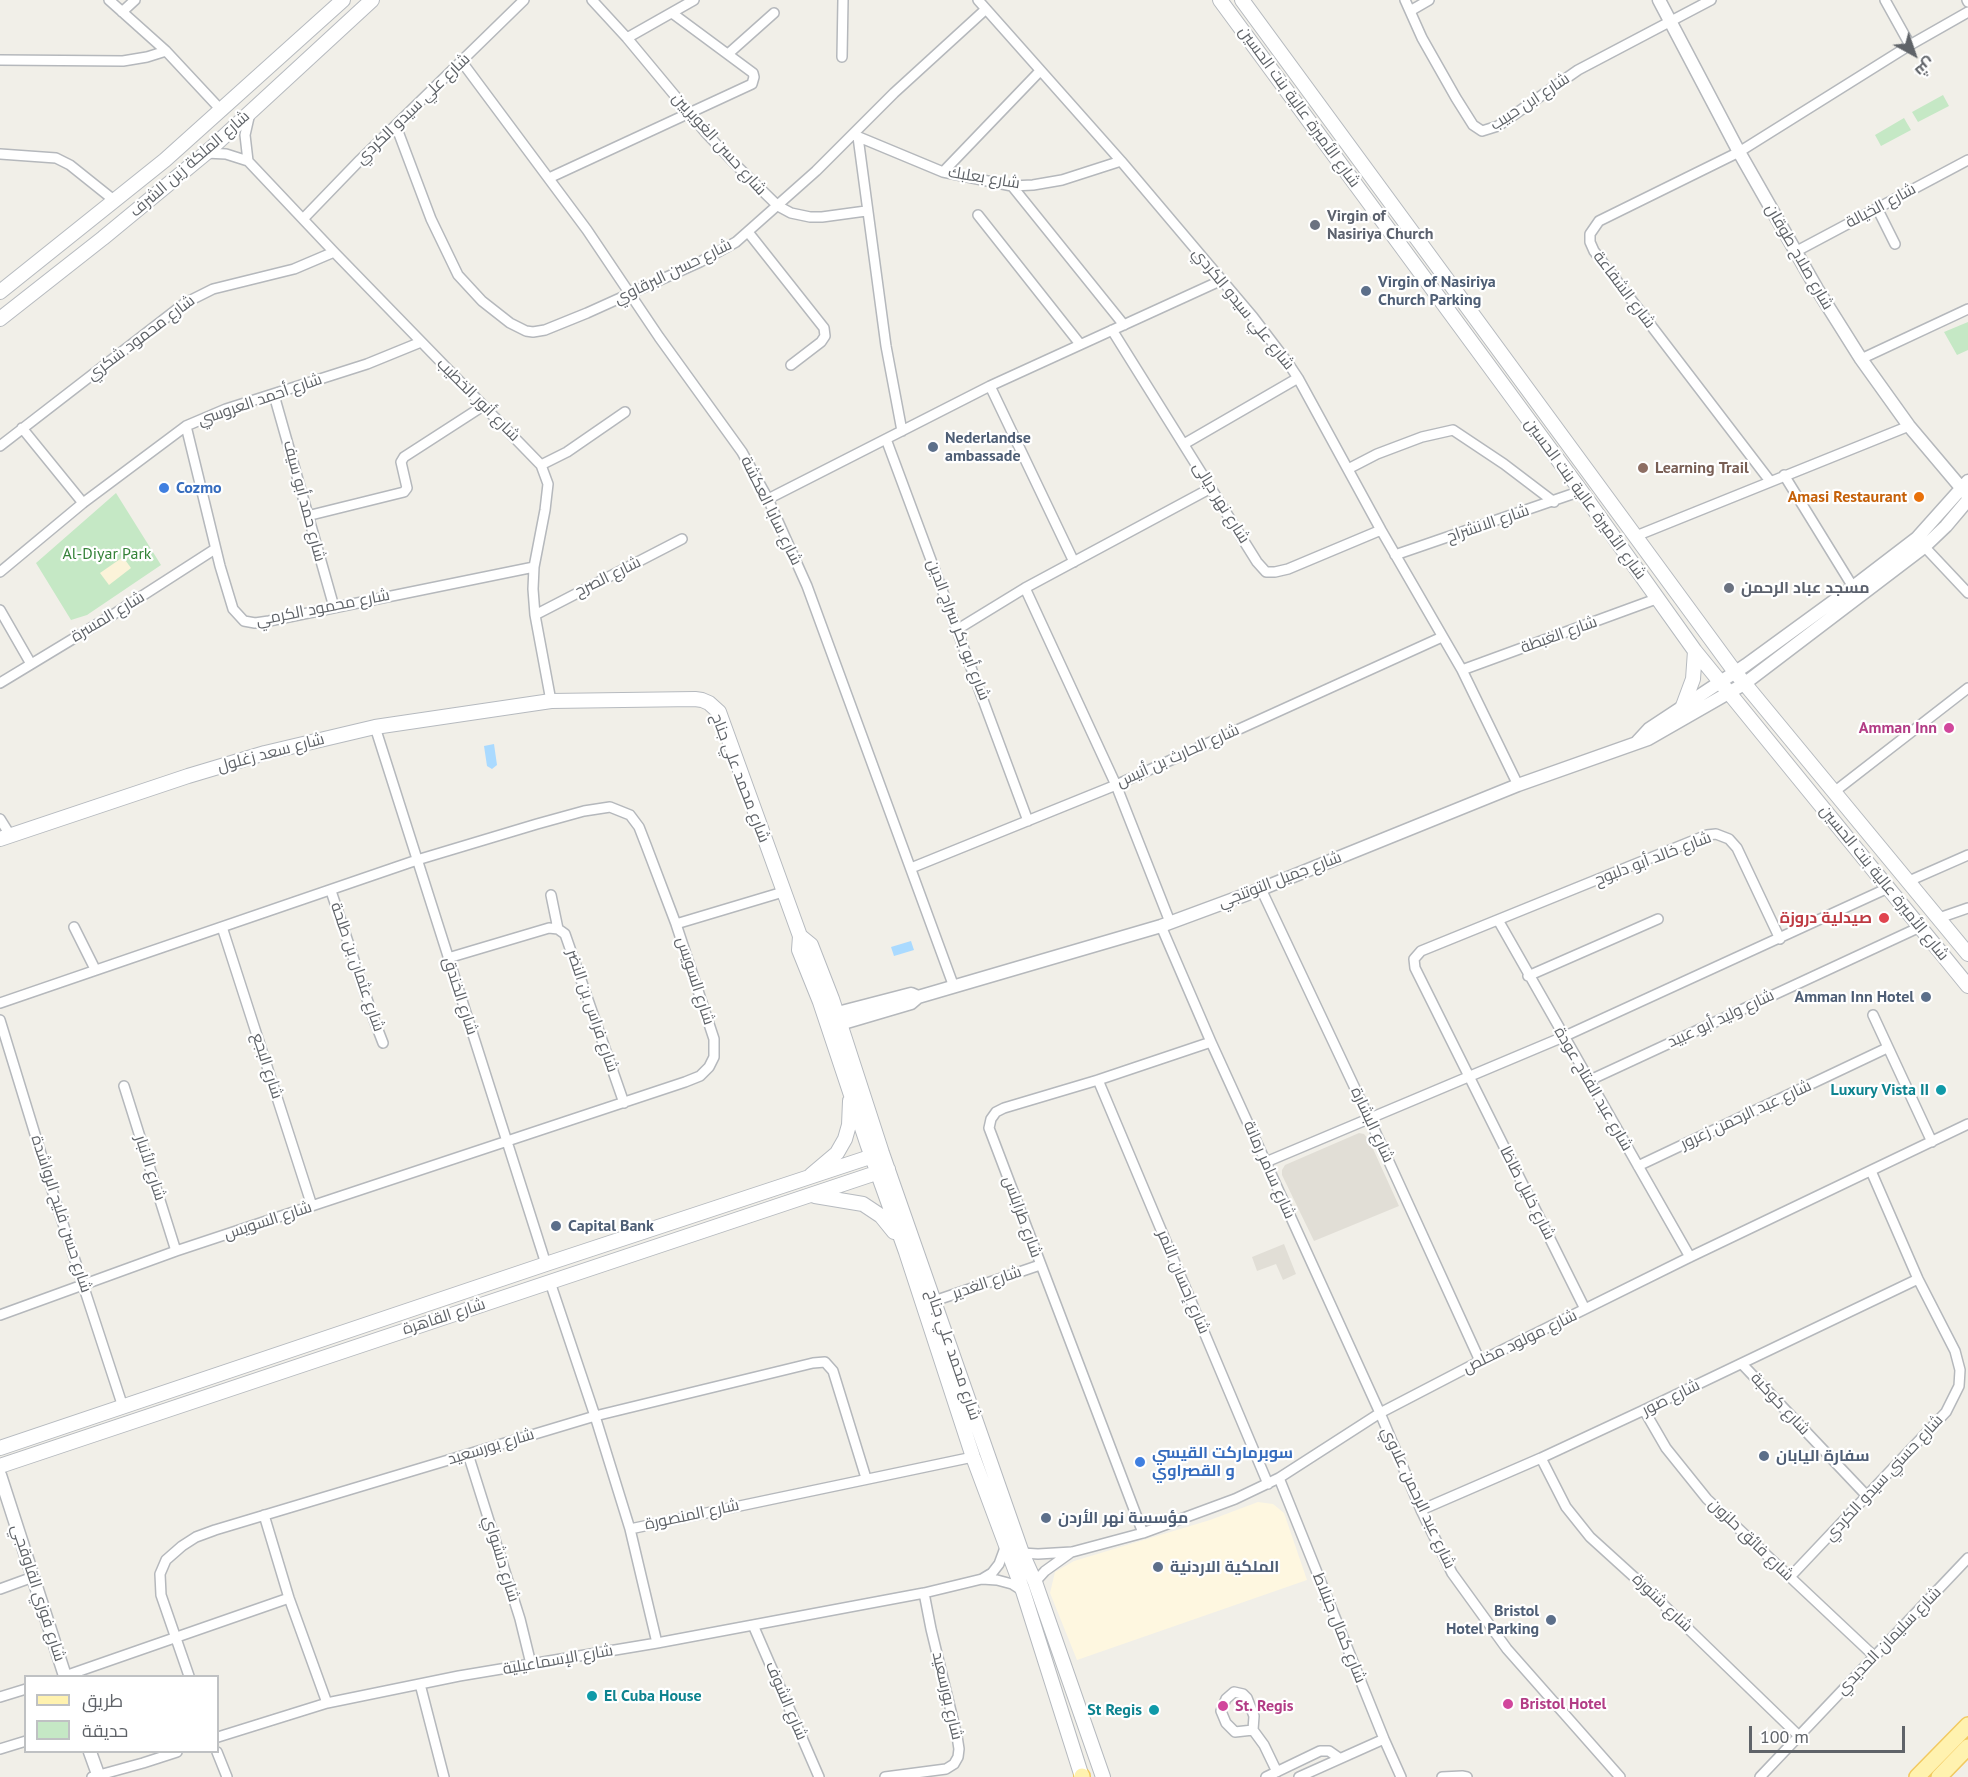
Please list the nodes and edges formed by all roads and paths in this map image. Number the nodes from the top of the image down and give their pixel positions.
1 (109, 0) edge
2 (135, 0) edge
3 (343, 0) edge
4 (372, 0) edge
5 (524, 0) edge
6 (592, 0) edge
7 (694, 0) edge
8 (843, 0) edge
9 (978, 0) edge
10 (1220, 0) edge
11 (1242, 0) edge
12 (1405, 0) edge
13 (1429, 0) edge
14 (1659, 0) edge
15 (1711, 0) edge
16 (1885, 0) edge
17 (986, 9) junction
18 (1410, 11) junction
19 (122, 12) junction
20 (1968, 12) edge
21 (774, 13) dead end
22 (672, 14) junction
23 (1671, 22) junction
24 (627, 38) junction
25 (1910, 45) junction
26 (166, 51) junction
27 (728, 54) junction
28 (842, 57) dead end
29 (0, 60) edge
30 (462, 62) junction
31 (1040, 70) junction
32 (222, 111) junction
33 (250, 113) junction
34 (690, 113) junction
35 (396, 126) junction
36 (855, 135) junction
37 (1739, 152) junction
38 (206, 153) junction
39 (0, 154) edge
40 (1968, 160) edge
41 (248, 161) junction
42 (1121, 161) junction
43 (943, 172) junction
44 (549, 178) junction
45 (1012, 186) junction
46 (115, 201) junction
47 (778, 206) junction
48 (1877, 208) junction
49 (866, 211) junction
50 (978, 215) dead end
51 (303, 219) junction
52 (748, 232) junction
53 (1895, 244) dead end
54 (334, 252) junction
55 (1795, 252) junction
56 (1222, 280) junction
57 (0, 292) edge
58 (630, 293) junction
59 (1968, 309) edge
60 (0, 320) edge
61 (1124, 325) junction
62 (1112, 330) junction
63 (422, 342) junction
64 (1080, 344) junction
65 (1861, 359) junction
66 (791, 365) dead end
67 (1298, 378) junction
68 (990, 386) junction
69 (274, 395) junction
70 (483, 406) junction
71 (625, 412) dead end
72 (186, 426) junction
73 (1910, 426) junction
74 (22, 428) junction
75 (903, 431) junction
76 (886, 439) junction
77 (1184, 444) junction
78 (0, 446) edge
79 (541, 465) junction
80 (1348, 470) junction
81 (1784, 475) junction
82 (1770, 481) junction
83 (1211, 488) junction
84 (1581, 491) junction
85 (1966, 491) edge
86 (768, 499) junction
87 (1554, 502) junction
88 (83, 503) junction
89 (307, 516) junction
90 (1381, 530) junction
91 (1636, 536) junction
92 (682, 539) dead end
93 (1920, 542) junction
94 (215, 549) junction
95 (1395, 555) junction
96 (1074, 562) junction
97 (534, 567) junction
98 (0, 572) edge
99 (1853, 587) junction
100 (1025, 588) junction
101 (1968, 593) edge
102 (1656, 599) junction
103 (334, 607) junction
104 (0, 610) edge
105 (535, 615) junction
106 (958, 629) junction
107 (1442, 637) junction
108 (1695, 651) junction
109 (31, 664) junction
110 (1462, 670) junction
111 (1735, 672) junction
112 (0, 683) edge
113 (1744, 684) junction
114 (1725, 688) junction
115 (1968, 688) edge
116 (551, 701) junction
117 (1683, 706) junction
118 (375, 727) junction
119 (1636, 742) junction
120 (1116, 784) junction
121 (1518, 785) junction
122 (1834, 792) junction
123 (0, 819) edge
124 (1028, 821) junction
125 (5, 837) edge
126 (1968, 855) edge
127 (417, 860) junction
128 (911, 868) junction
129 (1909, 881) junction
130 (1888, 888) junction
131 (1261, 889) junction
132 (331, 891) junction
133 (783, 892) junction
134 (551, 895) dead end
135 (1968, 908) edge
136 (1939, 918) junction
137 (1658, 919) dead end
138 (1498, 920) junction
139 (676, 924) junction
140 (1166, 924) junction
141 (74, 927) dead end
142 (222, 927) junction
143 (1920, 927) junction
144 (558, 929) junction
145 (1780, 939) junction
146 (1968, 954) edge
147 (448, 958) junction
148 (95, 969) junction
149 (1528, 976) junction
150 (1968, 986) edge
151 (954, 987) junction
152 (0, 1003) edge
153 (1873, 1015) dead end
154 (0, 1020) edge
155 (832, 1020) junction
156 (1563, 1036) junction
157 (1211, 1042) junction
158 (383, 1043) dead end
159 (1887, 1048) junction
160 (1469, 1077) junction
161 (1098, 1080) junction
162 (1588, 1081) junction
163 (124, 1086) dead end
164 (850, 1093) junction
165 (624, 1103) junction
166 (1369, 1118) junction
167 (1968, 1124) edge
168 (506, 1140) junction
169 (1932, 1142) junction
170 (877, 1155) junction
171 (1266, 1162) junction
172 (1638, 1166) junction
173 (883, 1171) junction
174 (1871, 1171) junction
175 (806, 1179) junction
176 (813, 1196) junction
177 (312, 1206) junction
178 (177, 1251) junction
179 (906, 1252) junction
180 (1690, 1257) junction
181 (546, 1264) junction
182 (1040, 1264) junction
183 (1918, 1279) junction
184 (550, 1282) junction
185 (84, 1286) junction
186 (934, 1301) junction
187 (1585, 1309) junction
188 (0, 1315) edge
189 (1480, 1361) junction
190 (1742, 1364) junction
191 (123, 1407) junction
192 (1644, 1410) junction
193 (1380, 1413) junction
194 (595, 1416) junction
195 (0, 1448) edge
196 (468, 1454) junction
197 (973, 1457) junction
198 (1541, 1458) junction
199 (0, 1466) edge
200 (0, 1475) edge
201 (866, 1478) junction
202 (1279, 1478) junction
203 (1268, 1484) junction
204 (1867, 1496) junction
205 (1421, 1510) junction
206 (264, 1515) junction
207 (630, 1529) junction
208 (1143, 1533) junction
209 (1006, 1545) junction
210 (1072, 1552) junction
211 (1022, 1553) junction
212 (1968, 1558) edge
213 (1790, 1577) junction
214 (33, 1578) junction
215 (982, 1579) junction
216 (1035, 1582) junction
217 (0, 1588) edge
218 (1023, 1591) junction
219 (924, 1593) junction
220 (289, 1598) junction
221 (753, 1625) junction
222 (175, 1638) junction
223 (657, 1643) junction
224 (1874, 1656) junction
225 (531, 1665) junction
226 (65, 1675) edge
227 (68, 1675) edge
228 (188, 1675) edge
229 (420, 1684) junction
230 (24, 1690) edge
231 (0, 1697) edge
232 (327, 1703) junction
233 (1968, 1725) edge
234 (1253, 1730) junction
235 (1799, 1736) junction
236 (219, 1737) edge
237 (1384, 1739) junction
238 (24, 1742) edge
239 (1968, 1747) edge
240 (0, 1749) edge
241 (90, 1753) edge
242 (174, 1753) edge
243 (217, 1753) edge
244 (1339, 1758) junction
245 (1277, 1772) junction
246 (96, 1776) edge
247 (227, 1777) edge
248 (444, 1777) edge
249 (819, 1777) edge
250 (885, 1777) edge
251 (1082, 1777) edge
252 (1103, 1777) edge
253 (1266, 1777) edge
254 (1299, 1777) edge
255 (1401, 1777) edge
256 (1442, 1777) edge
257 (1467, 1777) edge
258 (1620, 1777) edge
259 (1760, 1777) edge
260 (1917, 1777) edge
261 (1939, 1777) edge

1 - 19 street
2 - 19 street
3 - 32 main road, شارع الملكة زين الشرف
4 - 33 main road, شارع الملكة زين الشرف
5 - 30 street, شارع علي سيدو الكردي
6 - 24 street, شارع حسن الغويريين
7 - 22 street
8 - 28 street
9 - 17 street, شارع علي سيدو الكردي
10 - 84 main road, شارع الأميرة عالية بنت الحسين
11 - 91 main road, شارع الأميرة عالية بنت الحسين
12 - 18 street, شارع ابن حبيب
13 - 18 street
14 - 23 street, شارع صلاح طوقان
15 - 23 street
16 - 25 street
17 - 31 street, شارع علي سيدو الكردي
17 - 36 street, شارع حسن البرقاوي
18 - 23 street, شارع ابن حبيب
19 - 26 street
20 - 25 street
21 - 27 street
22 - 24 street
22 - 27 street
23 - 37 street, شارع صلاح طوقان
24 - 34 street, شارع حسن الغويريين
25 - 37 street
26 - 29 street
26 - 32 street
27 - 34 street
30 - 35 street, شارع علي سيدو الكردي
30 - 44 street, شارع سابا العكشة
31 - 42 street, شارع علي سيدو الكردي
31 - 43 street
32 - 46 main road, شارع الملكة زين الشرف
33 - 38 main road, شارع الملكة زين الشرف
33 - 41 street
34 - 44 street
34 - 47 street, شارع حسن الغويريين
35 - 51 street, شارع علي سيدو الكردي
35 - 58 street, شارع حسن البرقاوي
36 - 43 street, شارع بعلبك
36 - 47 street, شارع حسن البرقاوي
36 - 49 street
37 - 55 street, شارع صلاح طوقان
37 - 82 street, شارع الشفاعة
38 - 41 street
38 - 60 main road, شارع الملكة زين الشرف
39 - 46 street
40 - 48 street, شارع الخيالة
41 - 51 street, شارع أنور الخطيب
42 - 45 street, شارع بعلبك
42 - 56 street, شارع علي سيدو الكردي
43 - 45 street, شارع بعلبك
44 - 58 street, شارع سابا العكشة
45 - 61 street
46 - 57 main road, شارع الملكة زين الشرف
47 - 49 street, شارع حسن الغويريين
47 - 52 street, شارع حسن البرقاوي
48 - 53 street
48 - 55 street, شارع الخيالة
49 - 75 street
50 - 64 street
51 - 54 street, شارع أنور الخطيب
52 - 58 street, شارع حسن البرقاوي
52 - 66 street
54 - 63 street, شارع أنور الخطيب
54 - 74 street, شارع محمود شكري
55 - 65 street, شارع صلاح طوقان
56 - 61 street
56 - 67 street, شارع علي سيدو الكردي
58 - 86 street, شارع سابا العكشة
59 - 65 street
61 - 62 street
62 - 64 street
62 - 77 street, شارع نهر ديالى
63 - 69 street, شارع أحمد العروسي
63 - 70 street, شارع أنور الخطيب
64 - 68 street
65 - 73 street, شارع صلاح طوقان
67 - 77 street
67 - 80 street, شارع علي سيدو الكردي
68 - 75 street
68 - 96 street
69 - 72 street, شارع أحمد العروسي
69 - 89 street, شارع حمد أبو سيف
70 - 79 street, شارع أنور الخطيب
70 - 89 street
71 - 79 street
72 - 88 street, شارع أحمد العروسي
72 - 94 street, شارع محمود الكرمي
73 - 81 street
73 - 85 street, شارع صلاح طوقان
74 - 78 street, شارع محمود شكري
74 - 88 street
75 - 76 street
76 - 86 street
76 - 106 street, شارع أبو بكر سراج الدين
77 - 83 street, شارع نهر ديالى
79 - 97 street
80 - 87 street
80 - 90 street, شارع علي سيدو الكردي
81 - 82 street
81 - 99 street
82 - 91 street
83 - 90 street, شارع نهر ديالى
83 - 96 street
84 - 87 street, شارع الانشراح
84 - 102 main road, شارع الأميرة عالية بنت الحسين
85 - 93 street
86 - 128 street, شارع سابا العكشة
87 - 95 street, شارع الانشراح
88 - 98 street, شارع أحمد العروسي
89 - 103 street, شارع حمد أبو سيف
90 - 95 street, شارع علي سيدو الكردي
91 - 111 main road, شارع الأميرة عالية بنت الحسين
92 - 105 street, شارع الصرح
93 - 99 street
93 - 101 street
93 - 113 street
94 - 103 street, شارع محمود الكرمي
94 - 109 street, شارع المسرة
95 - 107 street, شارع علي سيدو الكردي
96 - 100 street
97 - 103 street, شارع محمود الكرمي
97 - 105 street
99 - 111 street
100 - 106 street
100 - 120 street, شارع سامر رمانة
102 - 108 main road, شارع الأميرة عالية بنت الحسين
102 - 110 street, شارع الغبطة
104 - 109 street
105 - 116 street
106 - 124 street, شارع أبو بكر سراج الدين
107 - 110 street, شارع علي سيدو الكردي
107 - 120 street, شارع الحارث بن أنيس
108 - 114 main road, شارع الأميرة عالية بنت الحسين
108 - 117 main road
109 - 112 street, شارع المسرة
110 - 121 street, شارع علي سيدو الكردي
111 - 113 main road, شارع الأميرة عالية بنت الحسين
111 - 114 street
113 - 114 street
113 - 122 main road, شارع الأميرة عالية بنت الحسين
114 - 117 street, شارع جميل التوتنجي
114 - 119 street, شارع جميل التوتنجي
114 - 130 main road, شارع الأميرة عالية بنت الحسين
115 - 122 street
116 - 118 main road, شارع سعد زغلول
116 - 133 main road, شارع محمد علي جناح
117 - 119 street, شارع جميل التوتنجي
118 - 125 main road, شارع سعد زغلول
118 - 127 street, شارع الخندق
119 - 121 street, شارع جميل التوتنجي
120 - 124 street, شارع الحارث بن أنيس
120 - 140 street, شارع سامر رمانة
121 - 131 street, شارع جميل التوتنجي
122 - 129 main road, شارع الأميرة عالية بنت الحسين
123 - 125 street
124 - 128 street, شارع الحارث بن أنيس
126 - 129 street
127 - 132 street, شارع السويس
127 - 139 street, شارع السويس
127 - 147 street, شارع الخندق
128 - 151 street, شارع سابا العكشة
129 - 136 main road, شارع الأميرة عالية بنت الحسين
130 - 143 main road, شارع الأميرة عالية بنت الحسين
130 - 145 street
131 - 140 street, شارع جميل التوتنجي
131 - 166 street, شارع البشارة
132 - 142 street, شارع السويس
132 - 158 street, شارع عثمان بن طلحة
133 - 139 street
133 - 155 main road, شارع محمد علي جناح
134 - 144 street
135 - 136 street
136 - 146 main road, شارع الأميرة عالية بنت الحسين
137 - 149 street
138 - 145 street, شارع خالد أبو دلبوح
138 - 149 street, شارع عبد الفتاح عودة
138 - 160 street, شارع خالد أبو دلبوح
139 - 165 street, شارع السويس
140 - 151 street, شارع جميل التوتنجي
140 - 157 street, شارع سامر رمانة
141 - 148 street
142 - 148 street, شارع السويس
142 - 177 street, شارع البجع
143 - 150 main road, شارع الأميرة عالية بنت الحسين
143 - 162 street, شارع وليد أبو عبيد
144 - 147 street, شارع فراس بن النضر
144 - 165 street, شارع فراس بن النضر
145 - 156 street
147 - 168 street, شارع الخندق
148 - 152 street, شارع السويس
149 - 156 street, شارع عبد الفتاح عودة
151 - 155 street, شارع جميل التوتنجي
153 - 159 street
154 - 185 street, شارع حسن فليح الرواشدة
155 - 164 main road, شارع محمد علي جناح
155 - 170 main road, شارع محمد علي جناح
156 - 160 street
156 - 162 street, شارع عبد الفتاح عودة
157 - 161 street, شارع طرابلس
157 - 171 street, شارع سامر رمانة
159 - 169 street
159 - 172 street, شارع عبد الرحمن زعرور
160 - 166 street
160 - 187 street, شارع خليل ظاظا
161 - 182 street, شارع طرابلس
161 - 203 street, شارع إحسان النمر
162 - 172 street, شارع عبد الفتاح عودة
163 - 178 street, شارع الأنبار
164 - 170 main road, شارع محمد علي جناح
164 - 175 main road
165 - 168 street, شارع السويس
166 - 171 street
166 - 189 street, شارع البشارة
167 - 169 street, شارع مولود مخلص
168 - 177 street, شارع السويس
168 - 181 street, شارع الخندق
169 - 174 street, شارع مولود مخلص
170 - 173 main road, شارع محمد علي جناح
170 - 175 main road, شارع القاهرة
171 - 193 street, شارع سامر رمانة
172 - 180 street, شارع عبد الفتاح عودة
173 - 176 main road, شارع القاهرة
173 - 179 main road, شارع محمد علي جناح
173 - 186 main road, شارع محمد علي جناح
174 - 180 street, شارع مولود مخلص
174 - 183 street, شارع حسني سيدو الكردي
175 - 181 main road, شارع القاهرة
176 - 179 main road
176 - 184 main road, شارع القاهرة
177 - 178 street, شارع السويس
178 - 185 street, شارع السويس
179 - 197 main road, شارع محمد علي جناح
180 - 187 street, شارع مولود مخلص
181 - 191 main road, شارع القاهرة
182 - 186 street, شارع الغدير
182 - 208 street, شارع طرابلس
183 - 190 street, شارع صور
183 - 204 street, شارع حسني سيدو الكردي
184 - 194 street, شارع المنصورة
184 - 199 main road, شارع القاهرة
185 - 188 street, شارع السويس
185 - 191 street, شارع حسن فليح الرواشدة
186 - 211 main road, شارع محمد علي جناح
187 - 189 street, شارع مولود مخلص
189 - 193 street, شارع مولود مخلص
190 - 192 street, شارع صور
190 - 204 street, شارع كوكبة
191 - 195 main road, شارع القاهرة
192 - 198 street, شارع صور
192 - 213 street, شارع فائق حلزون
193 - 202 street, شارع مولود مخلص
193 - 205 street, شارع عبد الرحمن علاوي
194 - 196 street, شارع بورسعيد
194 - 201 street, شارع بورسعيد
194 - 207 street, شارع المنصورة
196 - 206 street, شارع بورسعيد
196 - 225 street, شارع دنشواي
197 - 201 street, شارع المنصورة
197 - 209 main road, شارع محمد علي جناح
198 - 205 street, شارع صور
198 - 235 street, شارع شتورة
200 - 214 street, شارع فوزي القاوقجي
201 - 207 street, شارع المنصورة
202 - 203 street, شارع مولود مخلص
202 - 237 street, شارع كمال جنبلاط
203 - 208 street, شارع مولود مخلص
204 - 213 street, شارع حسني سيدو الكردي
205 - 258 street, شارع عبد الرحمن علاوي
206 - 220 street
206 - 222 street, شارع بورسعيد
207 - 223 street
208 - 210 street, شارع مولود مخلص
209 - 215 street
209 - 218 main road, شارع محمد علي جناح
210 - 211 street, شارع مولود مخلص
210 - 216 street, شارع مولود مخلص
211 - 216 main road, شارع محمد علي جناح
212 - 224 street, شارع سليمان الحديدي
213 - 224 street, شارع فائق حلزون
214 - 217 street
214 - 226 street, شارع فوزي القاوقجي
215 - 218 street, شارع الإسماعيلية
215 - 219 street, شارع الإسماعيلية
216 - 252 main road, شارع محمد علي جناح
218 - 251 main road, شارع محمد علي جناح
219 - 221 street, شارع الإسماعيلية
219 - 250 street, شارع بورسعيد
220 - 222 street
220 - 232 street
221 - 223 street, شارع الإسماعيلية
221 - 249 street, شارع الشوف
222 - 227 street
222 - 228 street, شارع بورسعيد
223 - 225 street, شارع الإسماعيلية
224 - 235 street, شارع سليمان الحديدي
225 - 229 street, شارع الإسماعيلية
229 - 232 street, شارع الإسماعيلية
229 - 248 street
230 - 231 street
232 - 236 street, شارع الإسماعيلية
233 - 260 main road
234 - 234 street
234 - 245 street
235 - 259 street, شارع سليمان الحديدي
237 - 244 street
237 - 255 street, شارع كمال جنبلاط
238 - 240 street
239 - 261 main road
241 - 246 street
242 - 246 street
243 - 247 street
244 - 245 street
244 - 254 street
245 - 253 street
256 - 257 street

